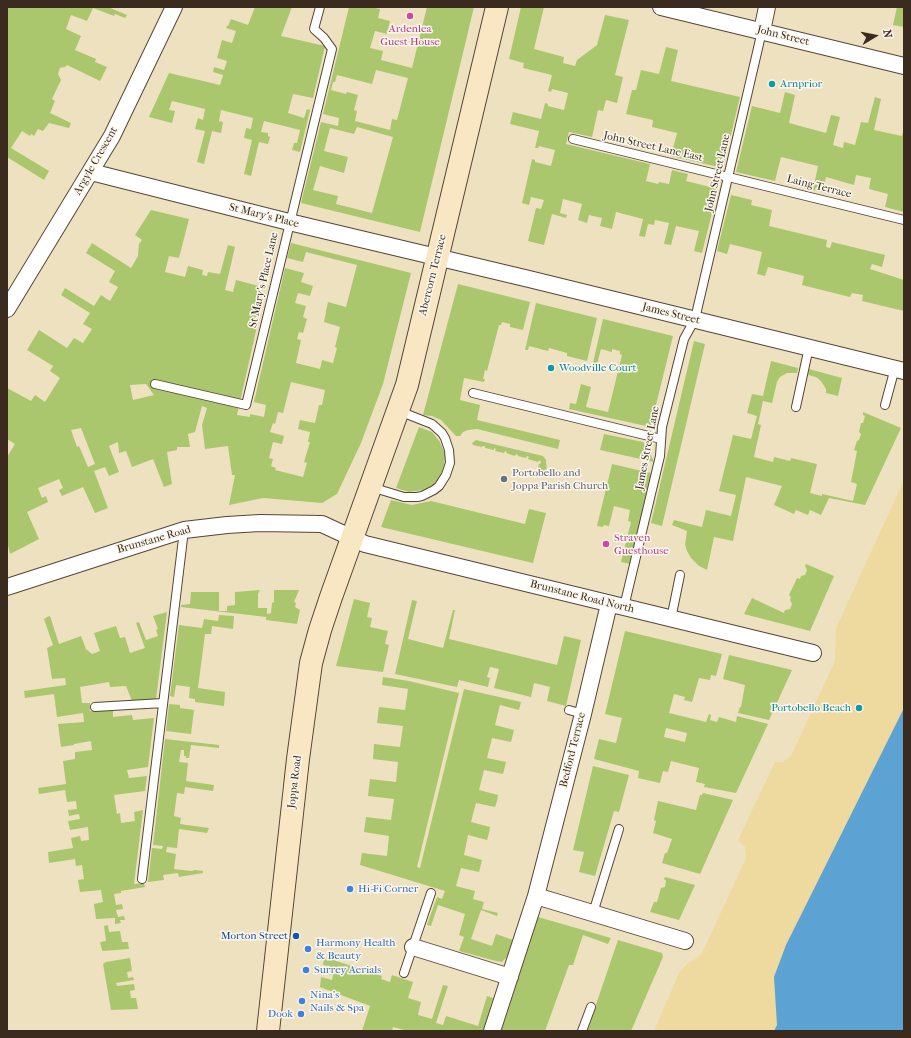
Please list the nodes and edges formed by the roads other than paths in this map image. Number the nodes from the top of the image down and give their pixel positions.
1 (174, 7) edge
2 (320, 7) edge
3 (497, 7) edge
4 (661, 7) edge
5 (767, 7) edge
6 (762, 31) junction
7 (904, 66) edge
8 (573, 139) dead end
9 (91, 172) junction
10 (728, 176) junction
11 (904, 220) edge
12 (289, 222) junction
13 (438, 257) junction
14 (7, 309) edge
15 (695, 319) junction
16 (809, 347) junction
17 (900, 370) edge
18 (155, 384) dead end
19 (473, 393) dead end
20 (885, 406) dead end
21 (796, 407) dead end
22 (399, 411) junction
23 (661, 439) junction
24 (370, 487) junction
25 (184, 530) junction
26 (351, 538) junction
27 (680, 575) dead end
28 (7, 587) edge
29 (616, 606) junction
30 (671, 619) junction
31 (807, 652) dead end
32 (163, 703) junction
33 (95, 707) dead end
34 (618, 829) dead end
35 (142, 879) dead end
36 (430, 893) dead end
37 (536, 896) junction
38 (593, 914) junction
39 (678, 939) dead end
40 (412, 947) junction
41 (404, 973) dead end
42 (510, 977) junction
43 (591, 1008) dead end
44 (268, 1031) edge
45 (492, 1031) edge
46 (582, 1031) edge

1 - 9 street, Argyle Crescent
2 - 12 lane, St Mary's Place Lane
3 - 13 main road, Abercorn Terrace
4 - 6 street, John Street
5 - 6 street
6 - 7 street, John Street
6 - 10 lane, John Street Lane
8 - 10 lane, John Street Lane East
9 - 12 street, St Mary's Place
9 - 14 street, Argyle Crescent
10 - 11 lane, Laing Terrace
10 - 15 lane, John Street Lane
12 - 13 street, St Mary's Place
12 - 18 lane, St Mary's Place Lane
13 - 15 street, James Street
13 - 22 main road, Abercorn Terrace
15 - 16 street, James Street
15 - 23 lane, James Street Lane
16 - 17 street, James Street
16 - 21 lane
17 - 20 lane
19 - 23 lane
22 - 24 main road, Abercorn Terrace
22 - 24 lane
23 - 29 lane, James Street Lane
24 - 26 main road, Abercorn Terrace
25 - 26 street, Brunstane Road
25 - 28 street, Brunstane Road
25 - 32 lane
26 - 29 street, Brunstane Road North
26 - 44 main road, Joppa Road
27 - 30 lane
29 - 30 street, Brunstane Road North
29 - 37 street, Bedford Terrace
30 - 31 street, Brunstane Road North
32 - 33 lane
32 - 35 lane
34 - 38 lane
36 - 40 lane
37 - 38 street
37 - 42 street, Bedford Terrace
38 - 39 street
40 - 41 lane
40 - 42 street
42 - 45 street, Bedford Terrace
43 - 46 lane

